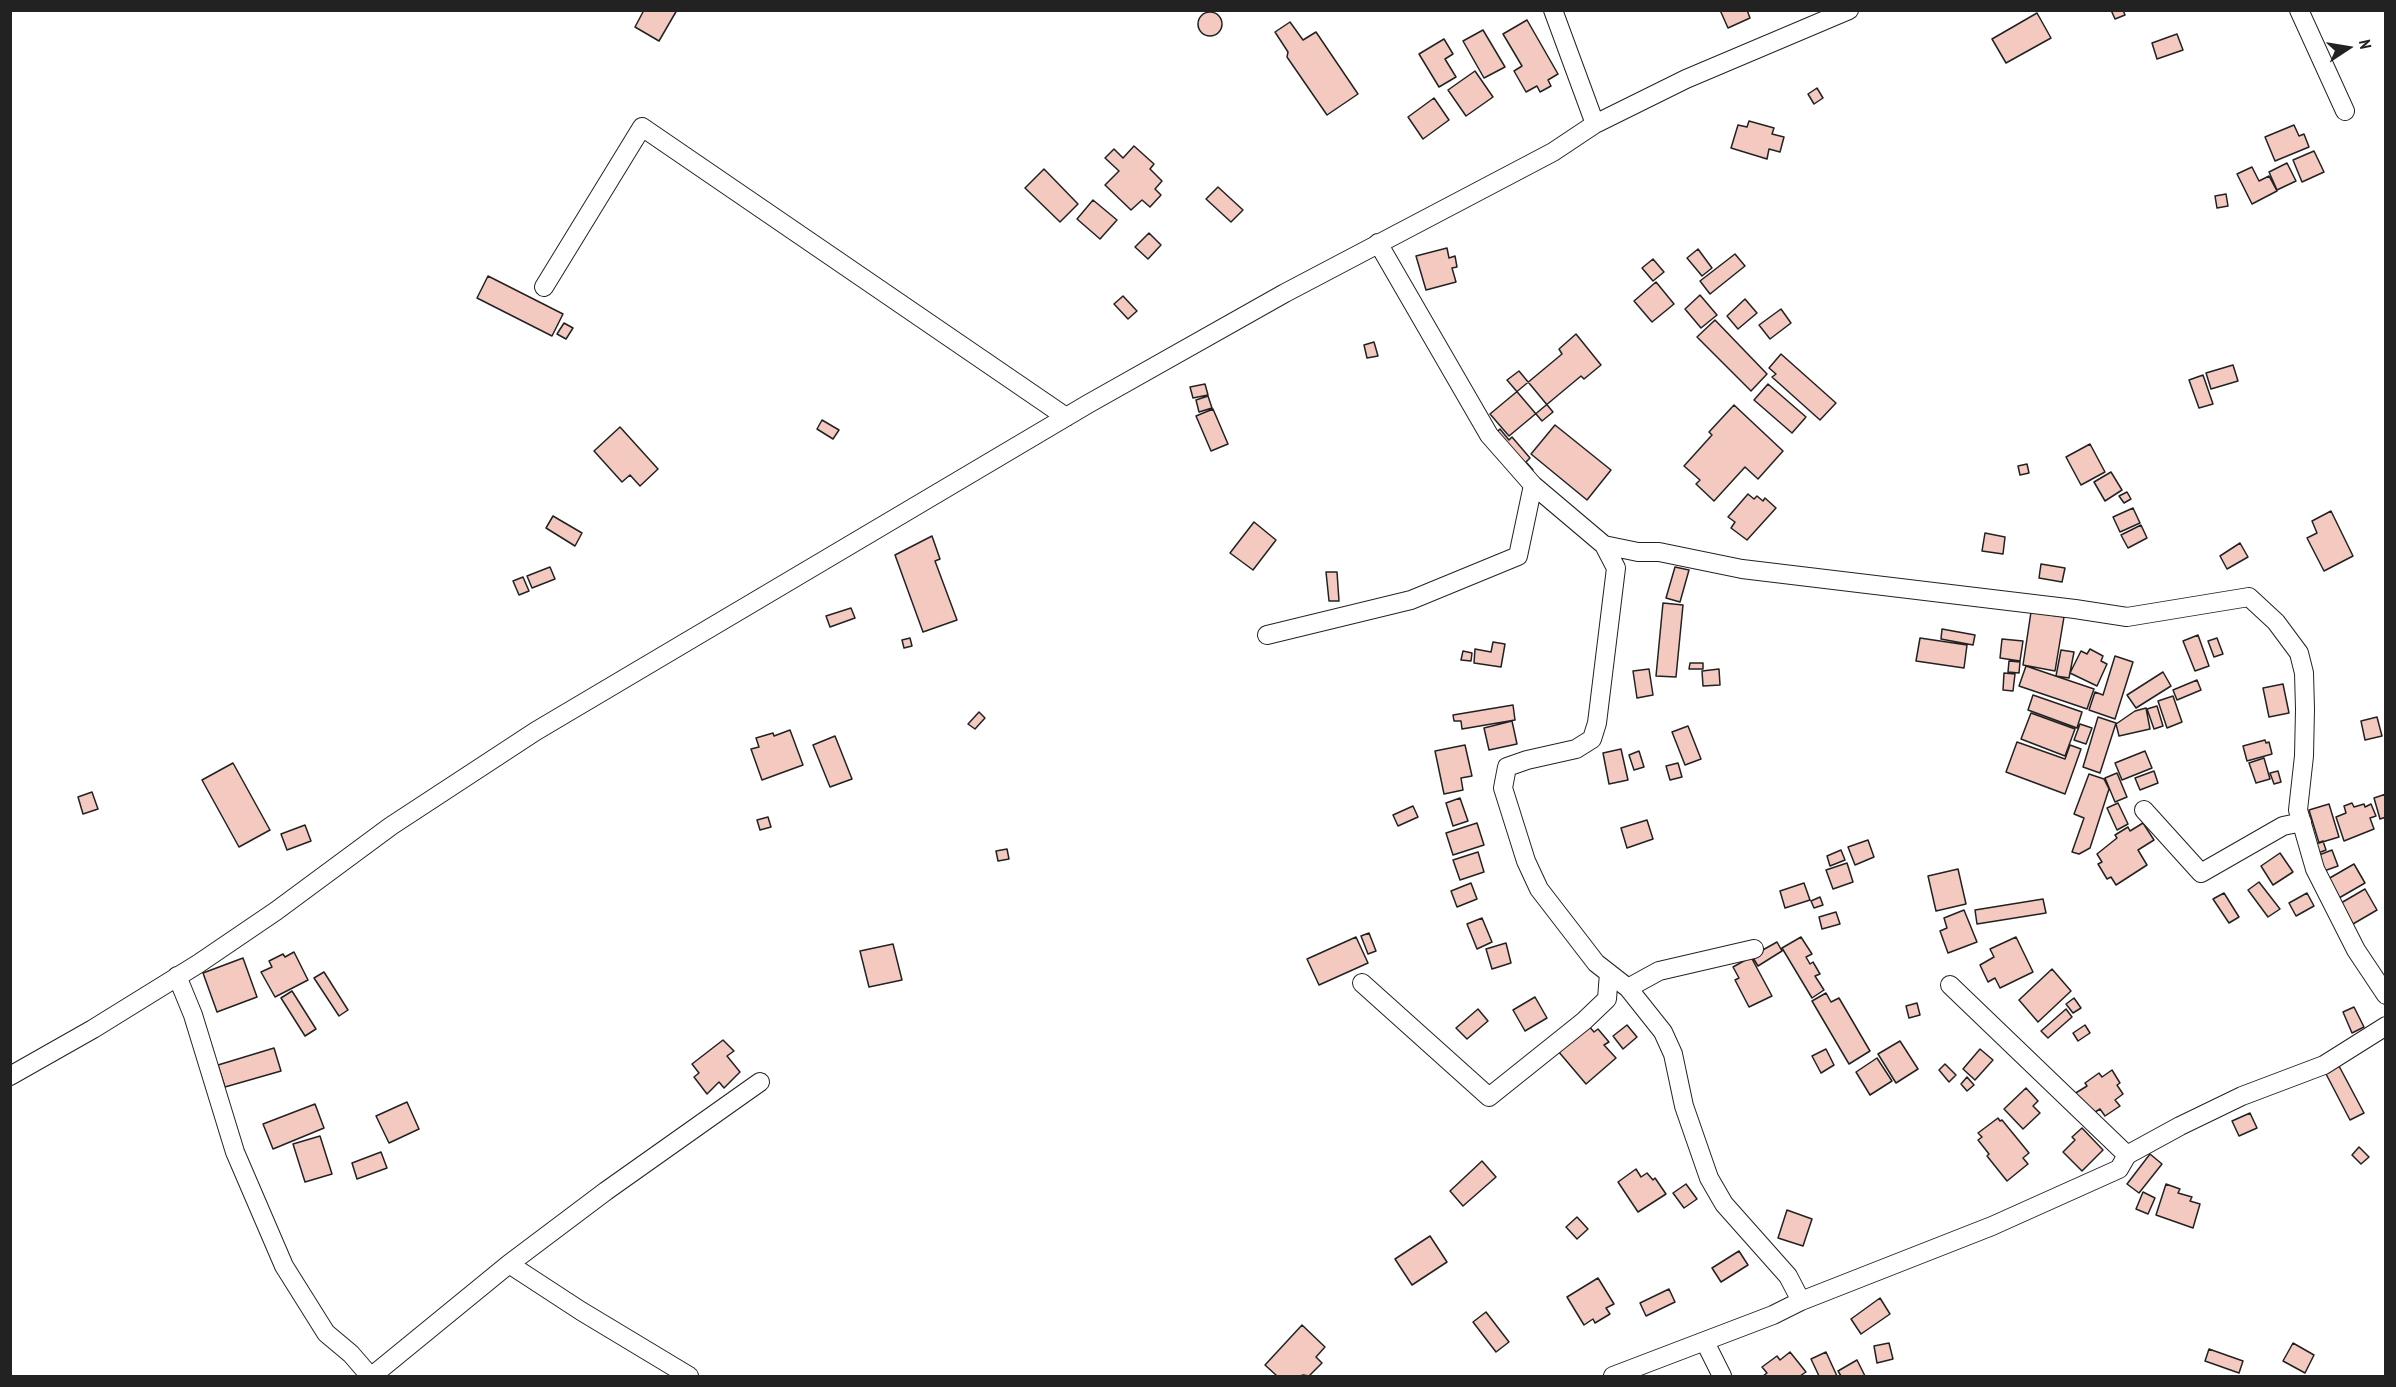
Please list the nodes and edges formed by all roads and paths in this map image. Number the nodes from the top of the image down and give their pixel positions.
1 (1553, 10) edge
2 (1850, 10) edge
3 (2299, 10) edge
4 (2345, 111) dead end
5 (1595, 124) junction
6 (1378, 243) junction
7 (544, 287) dead end
8 (1066, 417) junction
9 (1533, 485) junction
10 (1604, 545) junction
11 (1267, 635) dead end
12 (2144, 810) dead end
13 (2302, 822) junction
14 (1754, 949) dead end
15 (1609, 973) junction
16 (177, 976) junction
17 (1362, 983) dead end
18 (1950, 985) dead end
19 (1628, 988) junction
20 (2385, 995) edge
21 (2385, 1026) edge
22 (10, 1076) edge
23 (760, 1082) dead end
24 (2127, 1155) junction
25 (509, 1264) junction
26 (1801, 1301) junction
27 (1705, 1342) junction
28 (371, 1377) edge
29 (689, 1377) edge
30 (1613, 1377) edge
31 (1722, 1377) edge

1 - 5 street
2 - 5 street
3 - 4 street
5 - 6 street
6 - 8 street
6 - 9 street
7 - 8 street
8 - 16 street
9 - 10 street
9 - 11 street
10 - 13 street
10 - 15 street
12 - 13 street
13 - 20 street
14 - 19 street
15 - 17 street
15 - 19 street
16 - 22 street
16 - 28 street
18 - 24 street
19 - 26 street
21 - 24 street
23 - 25 street
24 - 26 street
25 - 28 street
25 - 29 street
26 - 27 street
27 - 30 street
27 - 31 street

